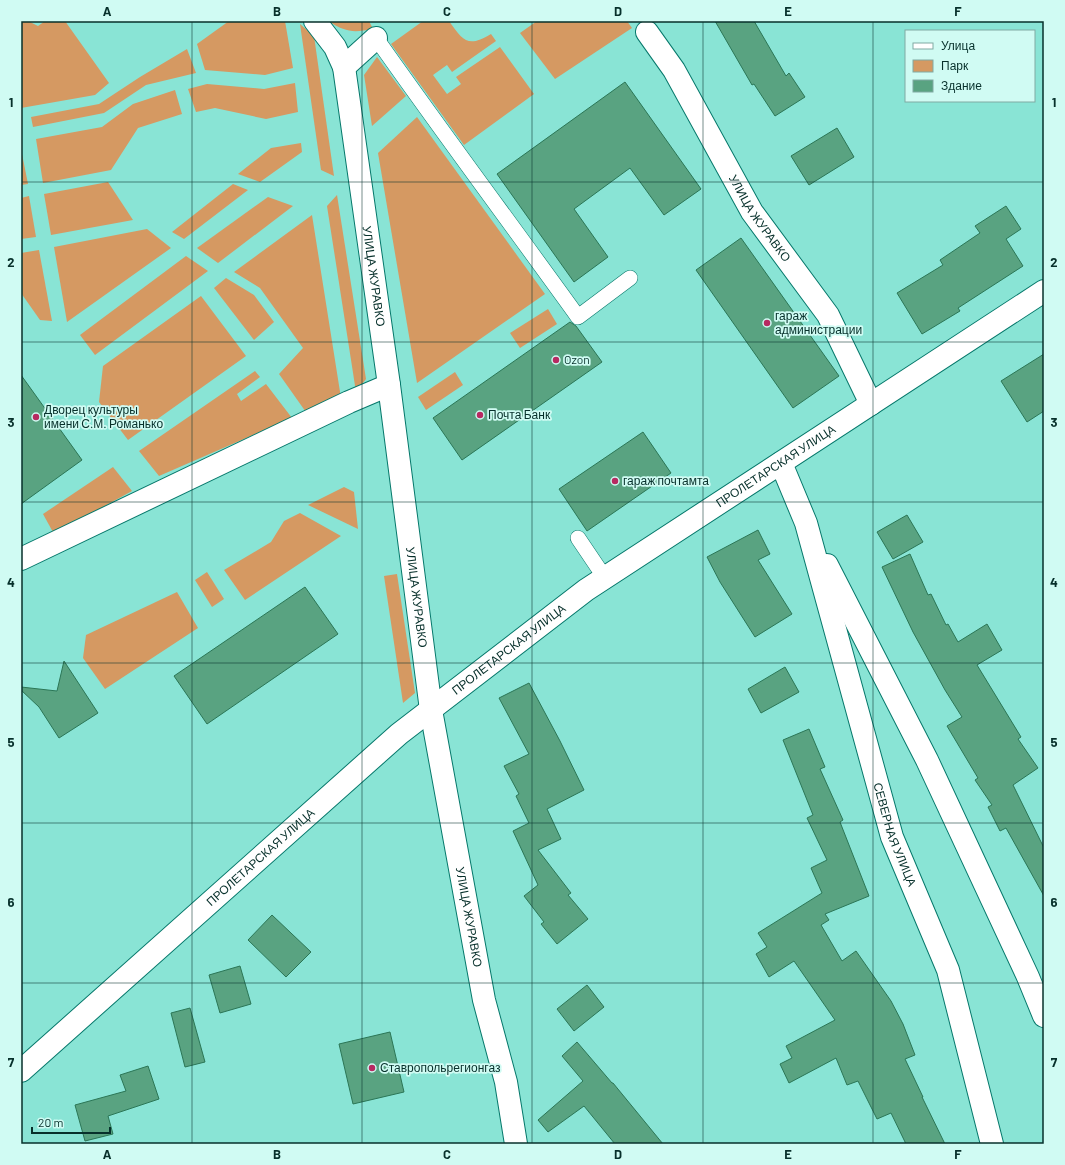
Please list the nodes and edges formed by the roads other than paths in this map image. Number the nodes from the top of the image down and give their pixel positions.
1 (315, 21) edge
2 (647, 32) dead end
3 (376, 38) joint
4 (344, 67) junction
5 (630, 278) dead end
6 (1044, 291) edge
7 (389, 385) junction
8 (871, 404) junction
9 (781, 463) junction
10 (806, 523) junction
11 (578, 538) dead end
12 (21, 559) edge
13 (605, 578) junction
14 (431, 710) junction
15 (1044, 1016) edge
16 (21, 1071) edge
17 (516, 1144) edge
18 (992, 1144) edge

1 - 4 street, УЛИЦА ЖУРАВКО
2 - 8 street, УЛИЦА ЖУРАВКО
3 - 4 street
3 - 5 lane
4 - 7 street, УЛИЦА ЖУРАВКО
6 - 8 street, ПРОЛЕТАРСКАЯ УЛИЦА
7 - 12 street
7 - 14 street, УЛИЦА ЖУРАВКО
8 - 9 street, ПРОЛЕТАРСКАЯ УЛИЦА
9 - 10 street, СЕВЕРНАЯ УЛИЦА
9 - 13 street, ПРОЛЕТАРСКАЯ УЛИЦА
10 - 15 street, СЕВЕРНАЯ УЛИЦА
10 - 18 street, СЕВЕРНАЯ УЛИЦА
11 - 13 lane
13 - 14 street, ПРОЛЕТАРСКАЯ УЛИЦА
14 - 16 street, ПРОЛЕТАРСКАЯ УЛИЦА
14 - 17 street, УЛИЦА ЖУРАВКО

